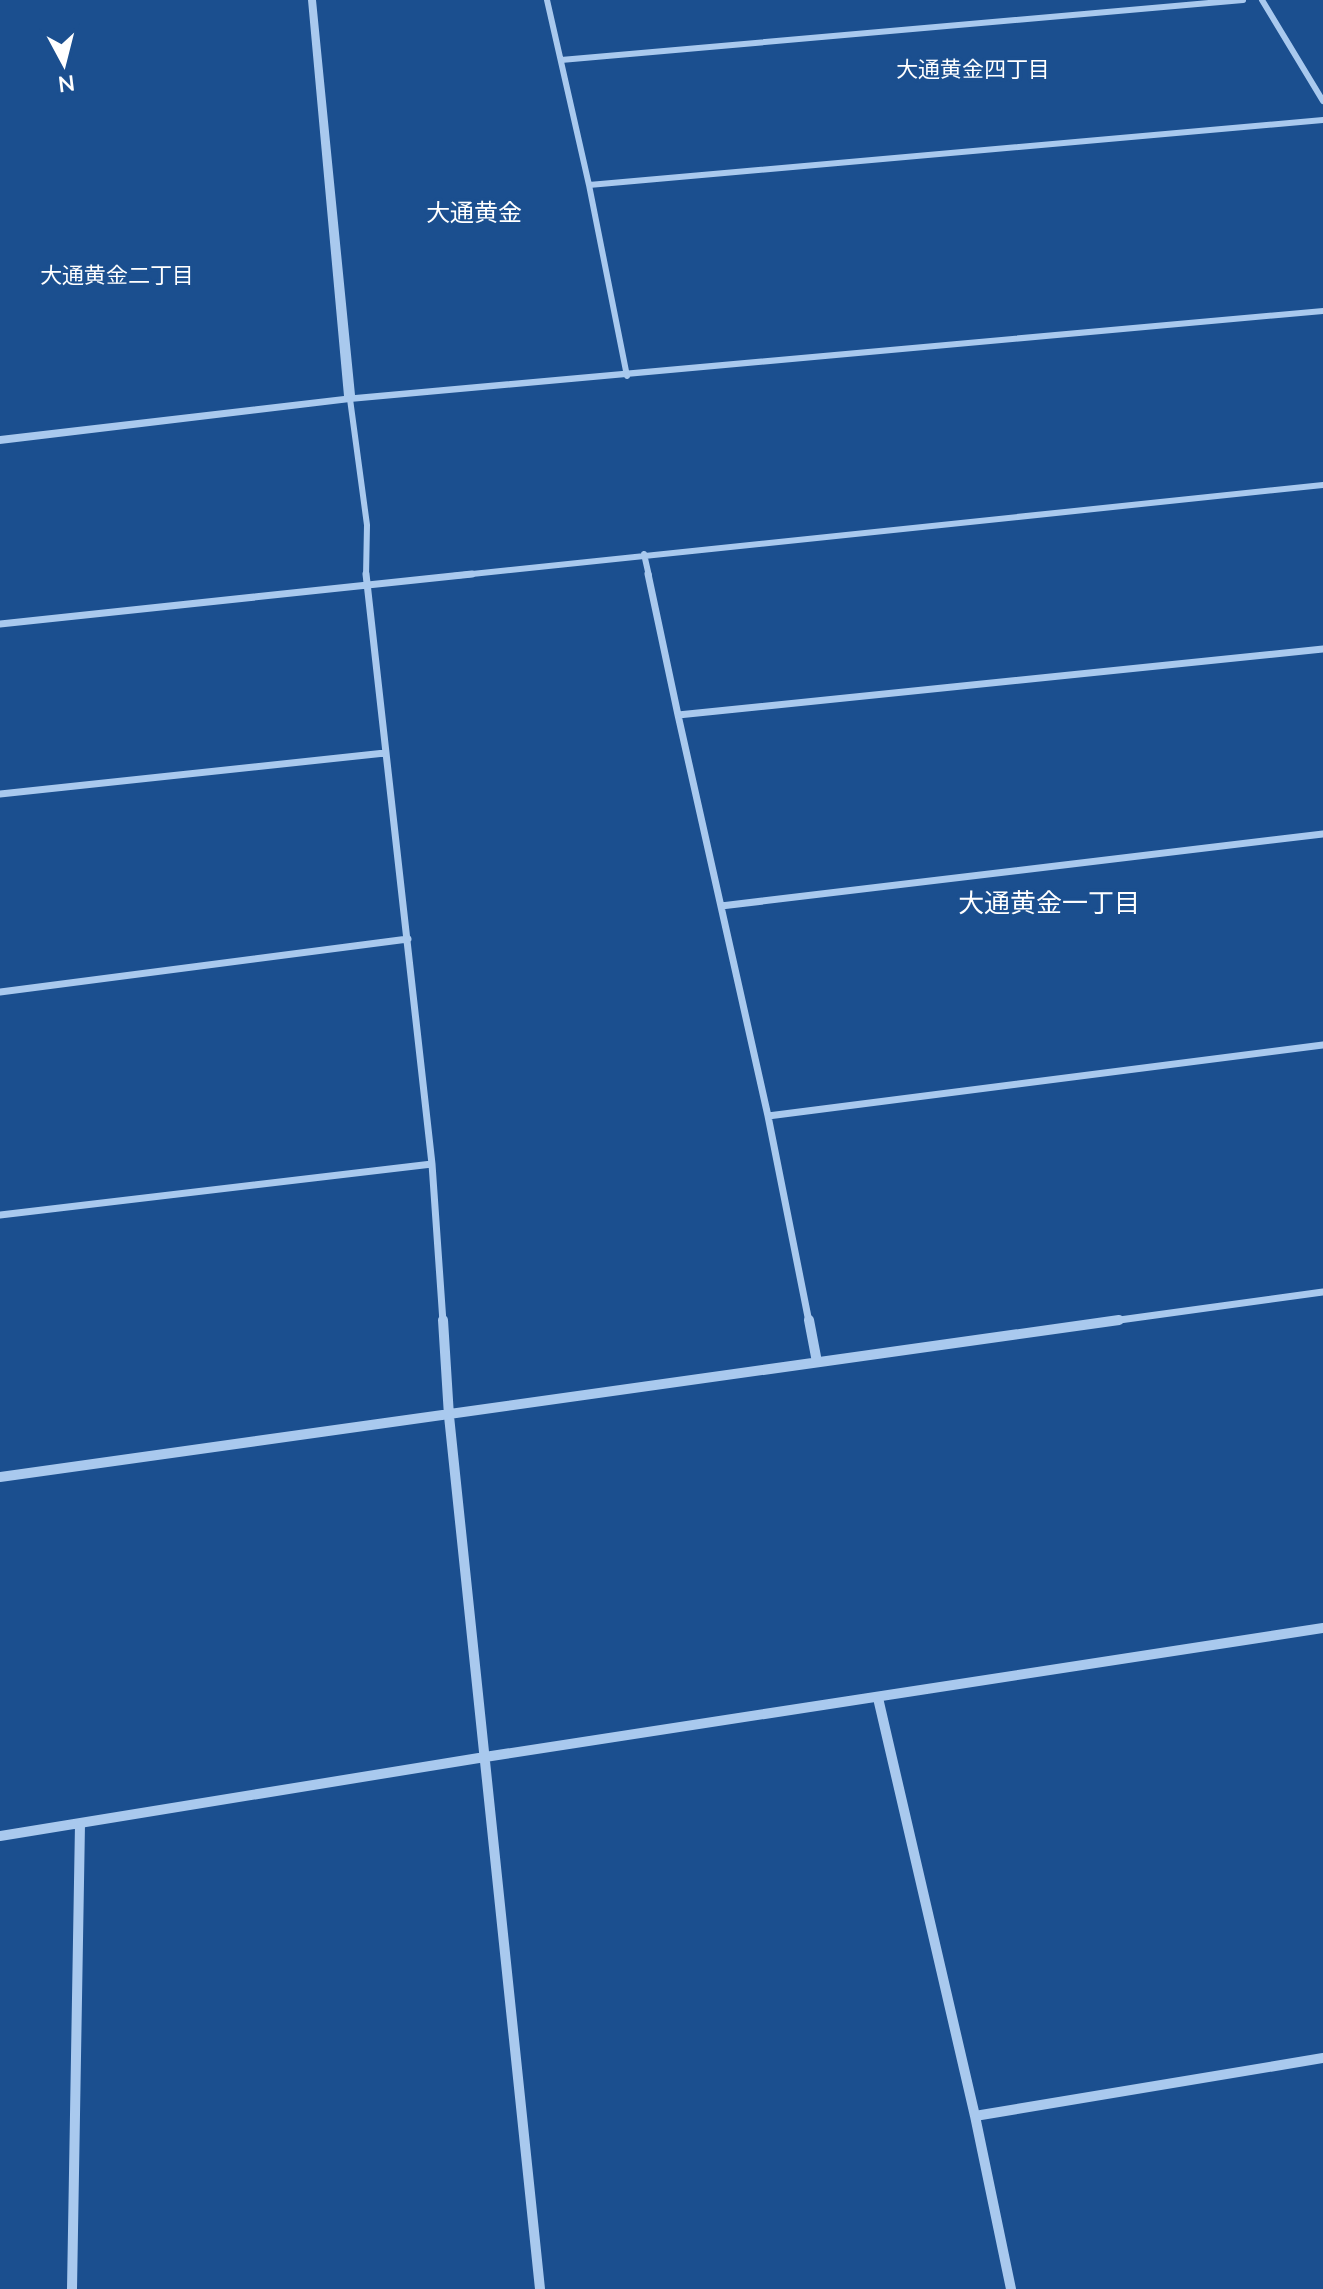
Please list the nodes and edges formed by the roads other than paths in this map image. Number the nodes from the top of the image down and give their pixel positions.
1 (312, 0) edge
2 (547, 0) edge
3 (1243, 0) edge
4 (1262, 0) edge
5 (561, 60) junction
6 (1323, 101) edge
7 (1323, 120) edge
8 (589, 185) junction
9 (1323, 311) edge
10 (627, 376) junction
11 (350, 399) junction
12 (0, 440) edge
13 (1323, 485) edge
14 (644, 554) junction
15 (366, 585) junction
16 (0, 624) edge
17 (1323, 649) edge
18 (678, 715) junction
19 (385, 753) junction
20 (0, 794) edge
21 (1323, 834) edge
22 (721, 906) junction
23 (408, 939) junction
24 (0, 992) edge
25 (1323, 1045) edge
26 (768, 1116) junction
27 (432, 1164) junction
28 (0, 1215) edge
29 (1323, 1292) edge
30 (817, 1362) junction
31 (449, 1416) junction
32 (0, 1477) edge
33 (1323, 1628) edge
34 (878, 1698) junction
35 (485, 1757) junction
36 (80, 1824) junction
37 (0, 1836) edge
38 (1323, 2058) edge
39 (975, 2116) junction
40 (72, 2289) edge
41 (540, 2289) edge
42 (1011, 2289) edge

1 - 11 street
2 - 5 street
3 - 5 street
4 - 6 street
5 - 8 street
7 - 8 street
8 - 10 street
9 - 10 street
10 - 11 street
11 - 12 street
11 - 15 street
13 - 14 street
14 - 15 street
14 - 18 street
15 - 16 street
15 - 19 street
17 - 18 street
18 - 22 street
19 - 20 street
19 - 23 street
21 - 22 street
22 - 26 street
23 - 24 street
23 - 27 street
25 - 26 street
26 - 30 street
27 - 28 street
27 - 31 street
29 - 30 street
30 - 31 street
31 - 32 street
31 - 35 street
33 - 34 street
34 - 35 street
34 - 39 street
35 - 36 street
35 - 41 street
36 - 37 street
36 - 40 street
38 - 39 street
39 - 42 street

